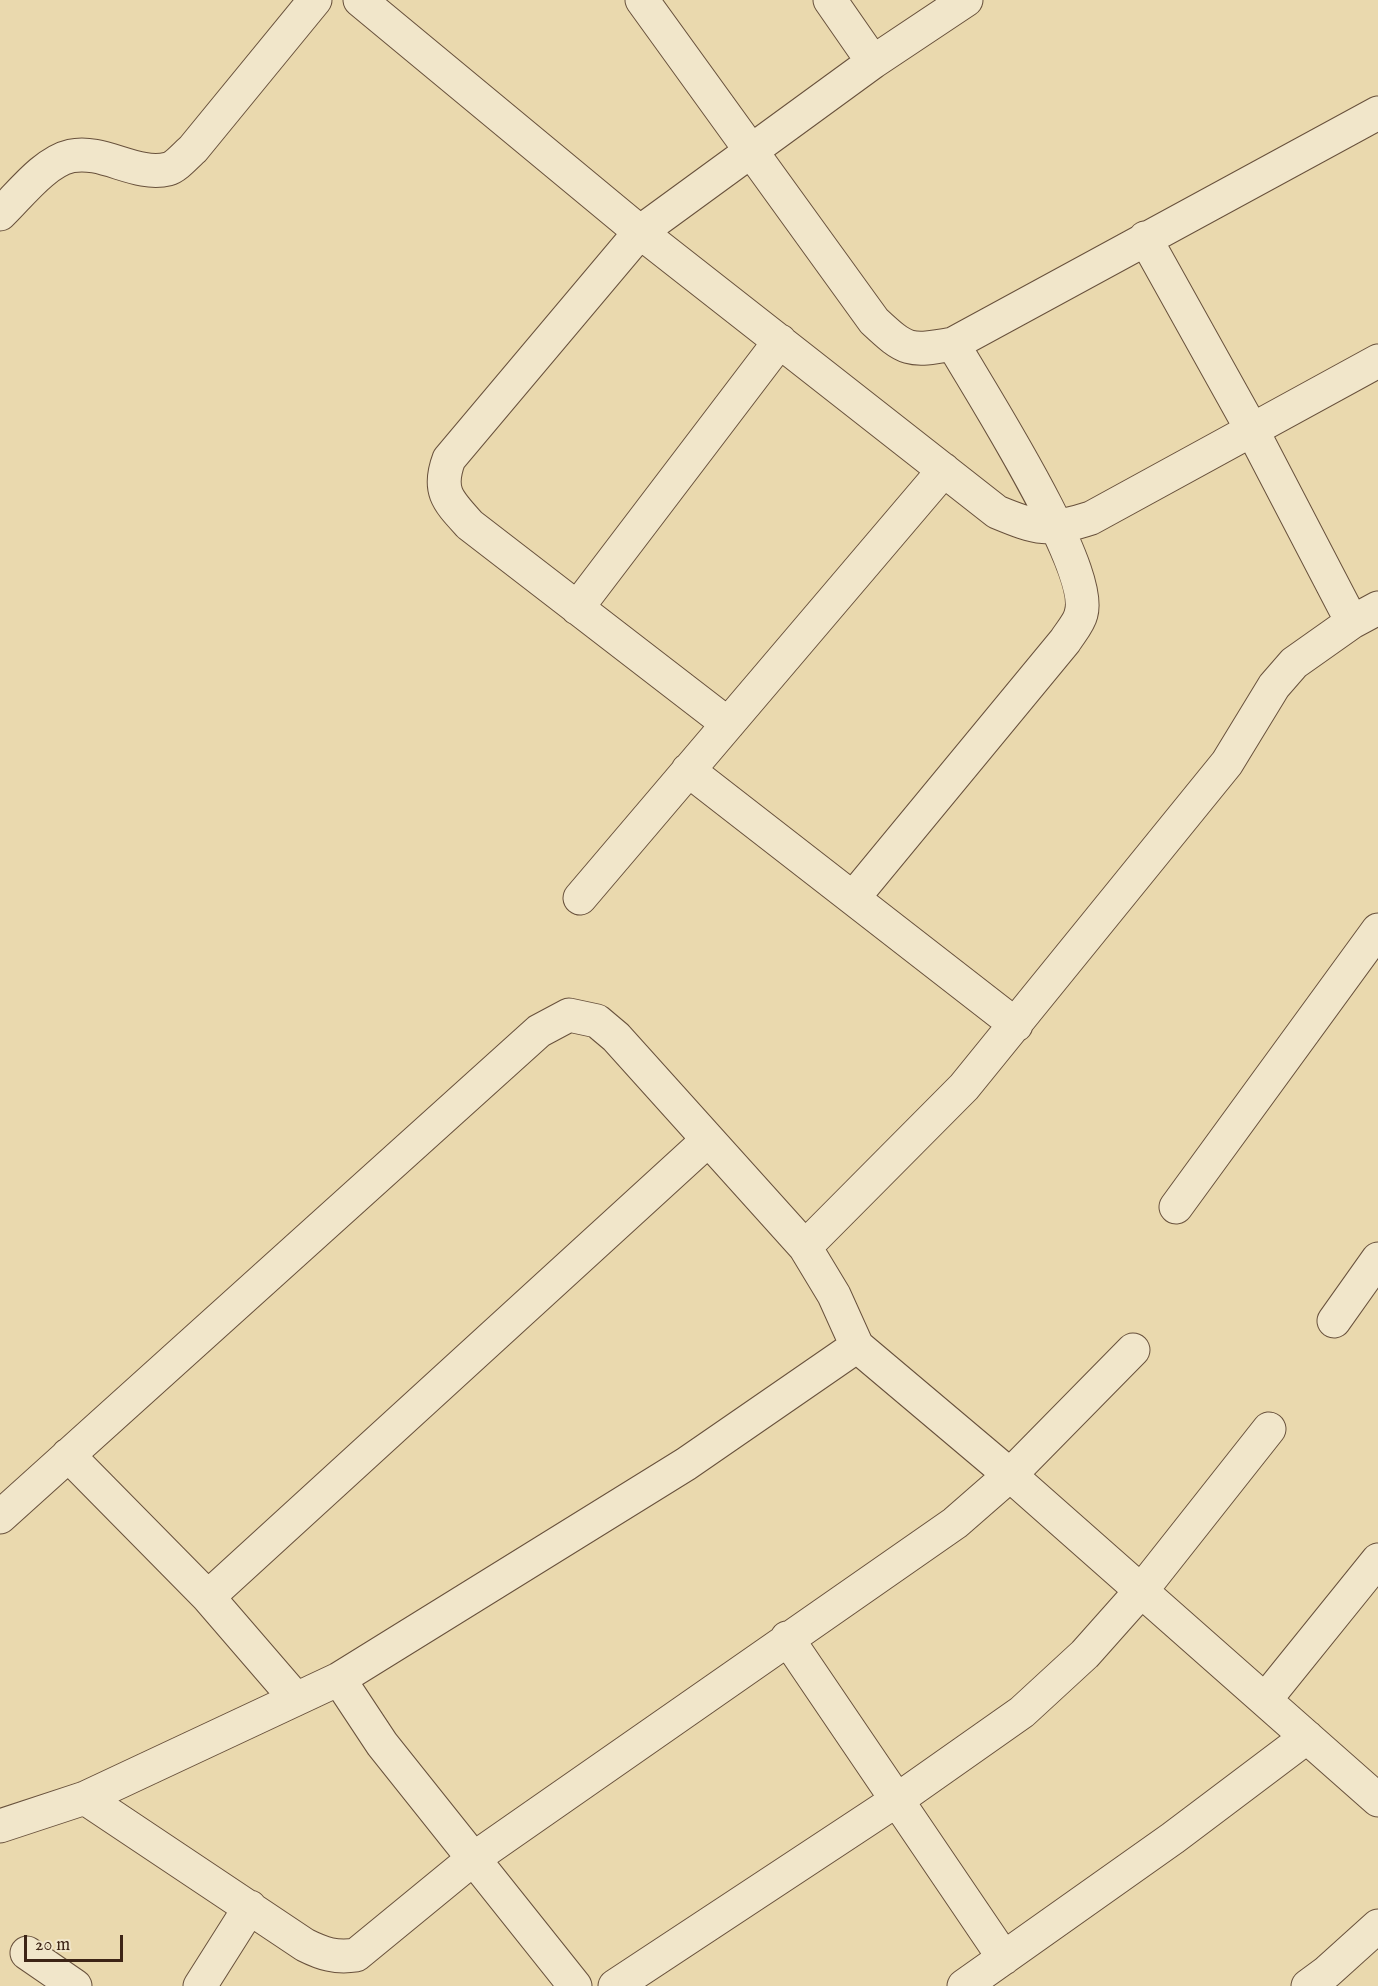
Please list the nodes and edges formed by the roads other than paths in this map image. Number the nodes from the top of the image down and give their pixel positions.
1 (315, 0) edge
2 (360, 0) edge
3 (642, 0) edge
4 (830, 0) edge
5 (966, 0) edge
6 (873, 63) junction
7 (1378, 113) edge
8 (752, 150) junction
9 (0, 214) edge
10 (640, 232) junction
11 (1145, 238) junction
12 (780, 341) junction
13 (953, 344) junction
14 (1378, 361) edge
15 (1252, 430) junction
16 (944, 470) junction
17 (1058, 528) junction
18 (577, 608) junction
19 (1365, 615) edge
20 (728, 724) junction
21 (688, 770) junction
22 (580, 898) dead end
23 (853, 898) junction
24 (1373, 946) edge
25 (1016, 1025) junction
26 (708, 1140) junction
27 (1176, 1207) dead end
28 (805, 1247) junction
29 (1378, 1259) edge
30 (1334, 1321) dead end
31 (857, 1346) junction
32 (1133, 1350) dead end
33 (1269, 1429) dead end
34 (68, 1455) junction
35 (1010, 1475) junction
36 (0, 1517) edge
37 (1378, 1560) edge
38 (1141, 1591) junction
39 (208, 1597) junction
40 (787, 1638) junction
41 (339, 1679) junction
42 (296, 1699) junction
43 (1265, 1700) junction
44 (1307, 1737) junction
45 (85, 1798) junction
46 (897, 1800) junction
47 (1378, 1800) edge
48 (0, 1826) edge
49 (473, 1859) junction
50 (250, 1907) junction
51 (1378, 1926) edge
52 (27, 1953) dead end
53 (1004, 1958) junction
54 (75, 1986) edge
55 (200, 1986) edge
56 (575, 1986) edge
57 (615, 1986) edge
58 (964, 1986) edge
59 (1308, 1986) edge

1 - 9 street
2 - 10 street
3 - 8 street
4 - 6 street
5 - 6 street
6 - 8 street
7 - 11 street
8 - 10 street
8 - 13 street
10 - 12 street
10 - 18 street
11 - 13 street
11 - 15 street
12 - 16 street
12 - 18 street
13 - 17 street
14 - 15 street
15 - 17 street
15 - 19 street
16 - 17 street
16 - 20 street
17 - 23 street
18 - 20 street
19 - 25 street
20 - 21 street
21 - 22 street
21 - 23 street
23 - 25 street
24 - 27 street
25 - 28 street
26 - 28 street
26 - 34 street
26 - 39 street
28 - 31 street
29 - 30 street
31 - 35 street
31 - 41 street
32 - 35 street
33 - 38 street
34 - 36 street
34 - 39 street
35 - 38 street
35 - 40 street
37 - 43 street
38 - 43 street
38 - 46 street
39 - 42 street
40 - 46 street
40 - 49 street
41 - 42 street
41 - 49 street
42 - 45 street
43 - 44 street
44 - 47 street
44 - 53 street
45 - 48 street
45 - 50 street
46 - 53 street
46 - 57 street
49 - 50 street
49 - 56 street
50 - 55 street
51 - 59 street
52 - 54 street
53 - 58 street

